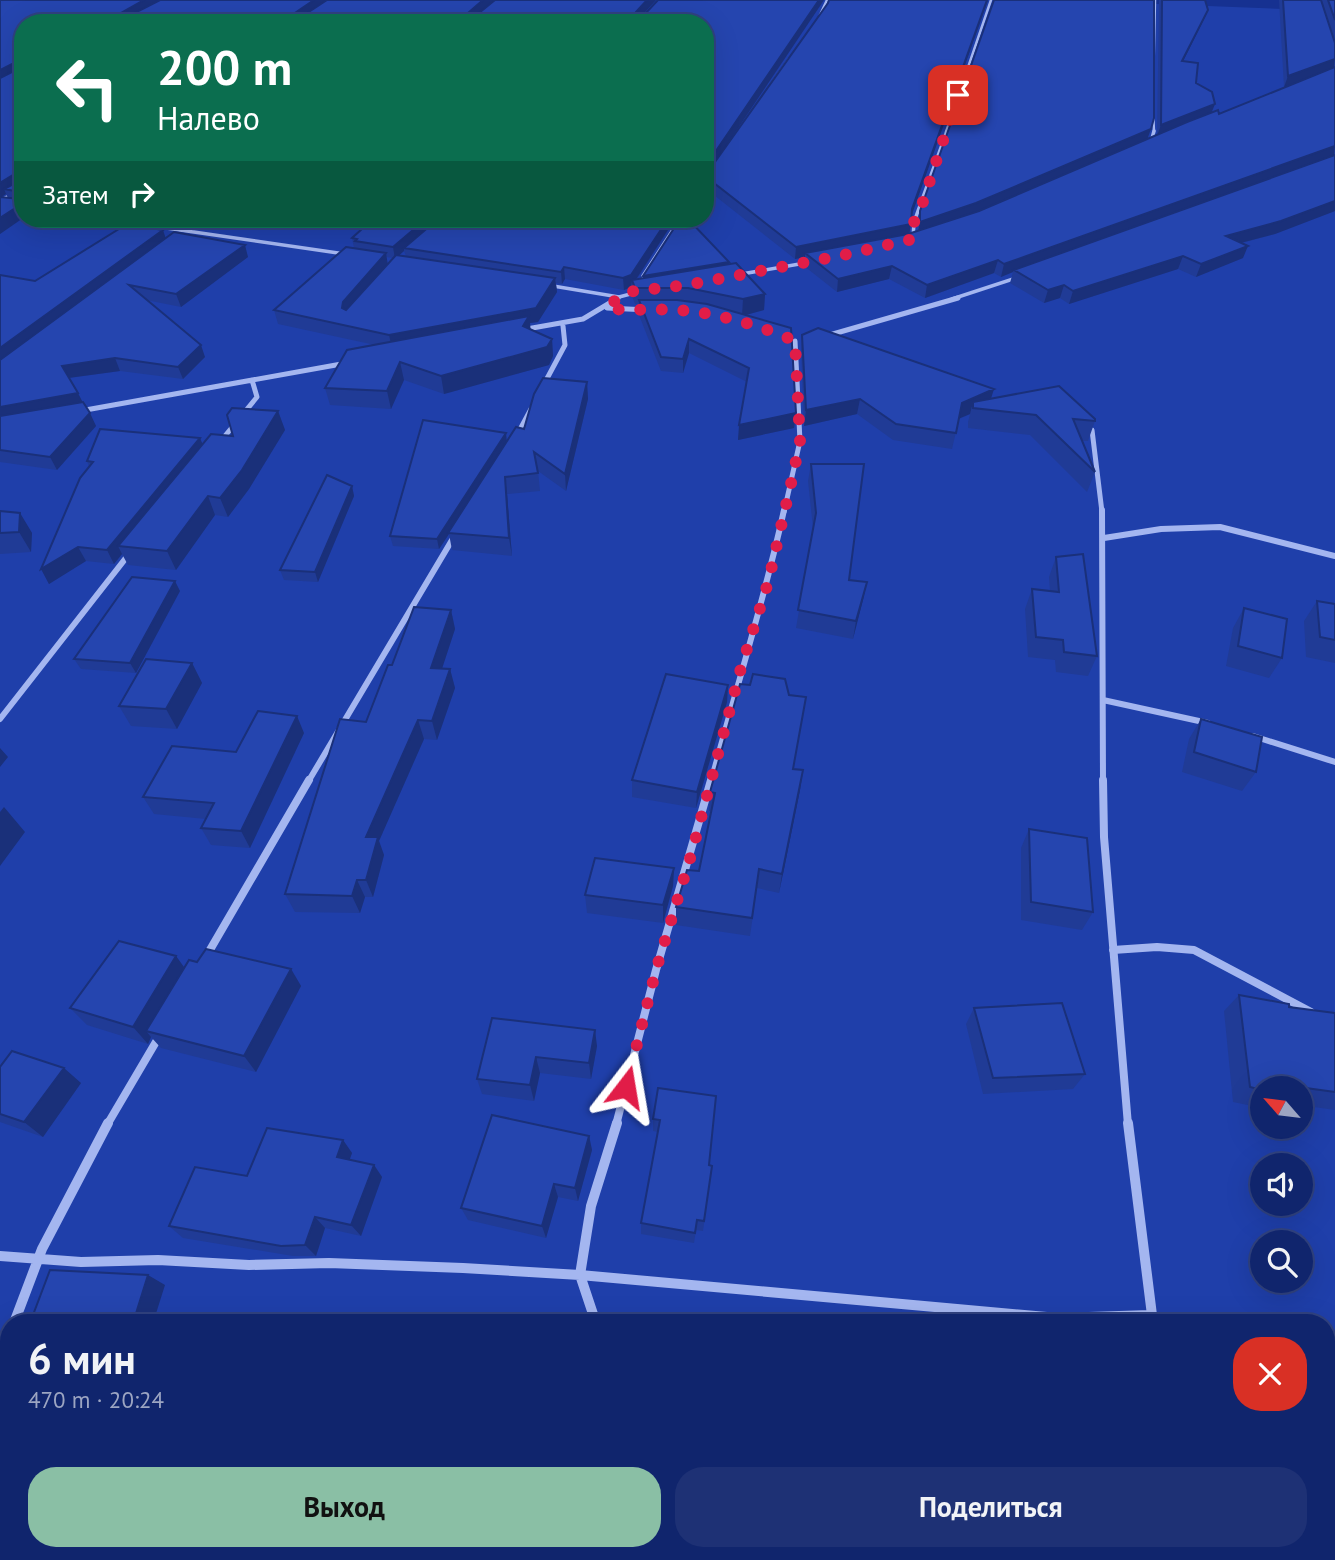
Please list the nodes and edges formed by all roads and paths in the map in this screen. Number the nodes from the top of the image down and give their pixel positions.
1 (827, 0) edge
2 (991, 0) edge
3 (1154, 0) edge
4 (818, 18) edge
5 (794, 52) edge
6 (771, 85) edge
7 (1158, 139) edge
8 (0, 202) edge
9 (11, 205) edge
10 (167, 228) edge
11 (192, 228) edge
12 (674, 228) edge
13 (188, 231) junction
14 (922, 236) edge
15 (181, 237) edge
16 (913, 239) junction
17 (905, 242) edge
18 (359, 256) edge
19 (820, 260) edge
20 (1027, 274) edge
21 (728, 277) edge
22 (540, 283) edge
23 (634, 291) junction
24 (644, 291) edge
25 (619, 297) junction
26 (607, 308) junction
27 (652, 310) edge
28 (563, 326) junction
29 (514, 331) edge
30 (785, 337) edge
31 (814, 339) edge
32 (804, 340) edge
33 (795, 341) junction
34 (355, 362) edge
35 (252, 380) junction
36 (541, 390) edge
37 (535, 402) edge
38 (74, 412) edge
39 (1092, 430) edge
40 (216, 446) edge
41 (511, 447) edge
42 (461, 526) edge
43 (1104, 538) junction
44 (135, 547) edge
45 (1335, 556) edge
46 (1103, 700) junction
47 (0, 719) edge
48 (1217, 726) edge
49 (1241, 732) edge
50 (1335, 762) edge
51 (1114, 950) junction
52 (200, 966) edge
53 (1325, 1018) edge
54 (166, 1026) edge
55 (0, 1256) edge
56 (39, 1257) junction
57 (580, 1275) junction
58 (17, 1314) edge
59 (593, 1314) edge
60 (1014, 1314) edge
61 (1150, 1314) edge

1 - 4 street
2 - 16 street
3 - 7 street
5 - 6 street
8 - 9 street
10 - 13 street
11 - 13 street
12 - 23 street
13 - 15 street
13 - 18 street
14 - 16 street
16 - 17 street
19 - 21 street
20 - 31 street
22 - 25 street
23 - 24 street
23 - 25 street
25 - 26 street
26 - 27 street
26 - 28 street
28 - 29 street
28 - 36 street
30 - 33 street
32 - 33 street
33 - 57 street
34 - 35 street
35 - 38 street
35 - 40 street
37 - 41 street
39 - 43 street
42 - 52 street
43 - 45 street
43 - 46 street
44 - 47 street
46 - 48 street
46 - 51 street
49 - 50 street
51 - 53 street
51 - 61 street
54 - 56 street
55 - 56 street
56 - 57 street
56 - 58 street
57 - 59 street
57 - 60 street

